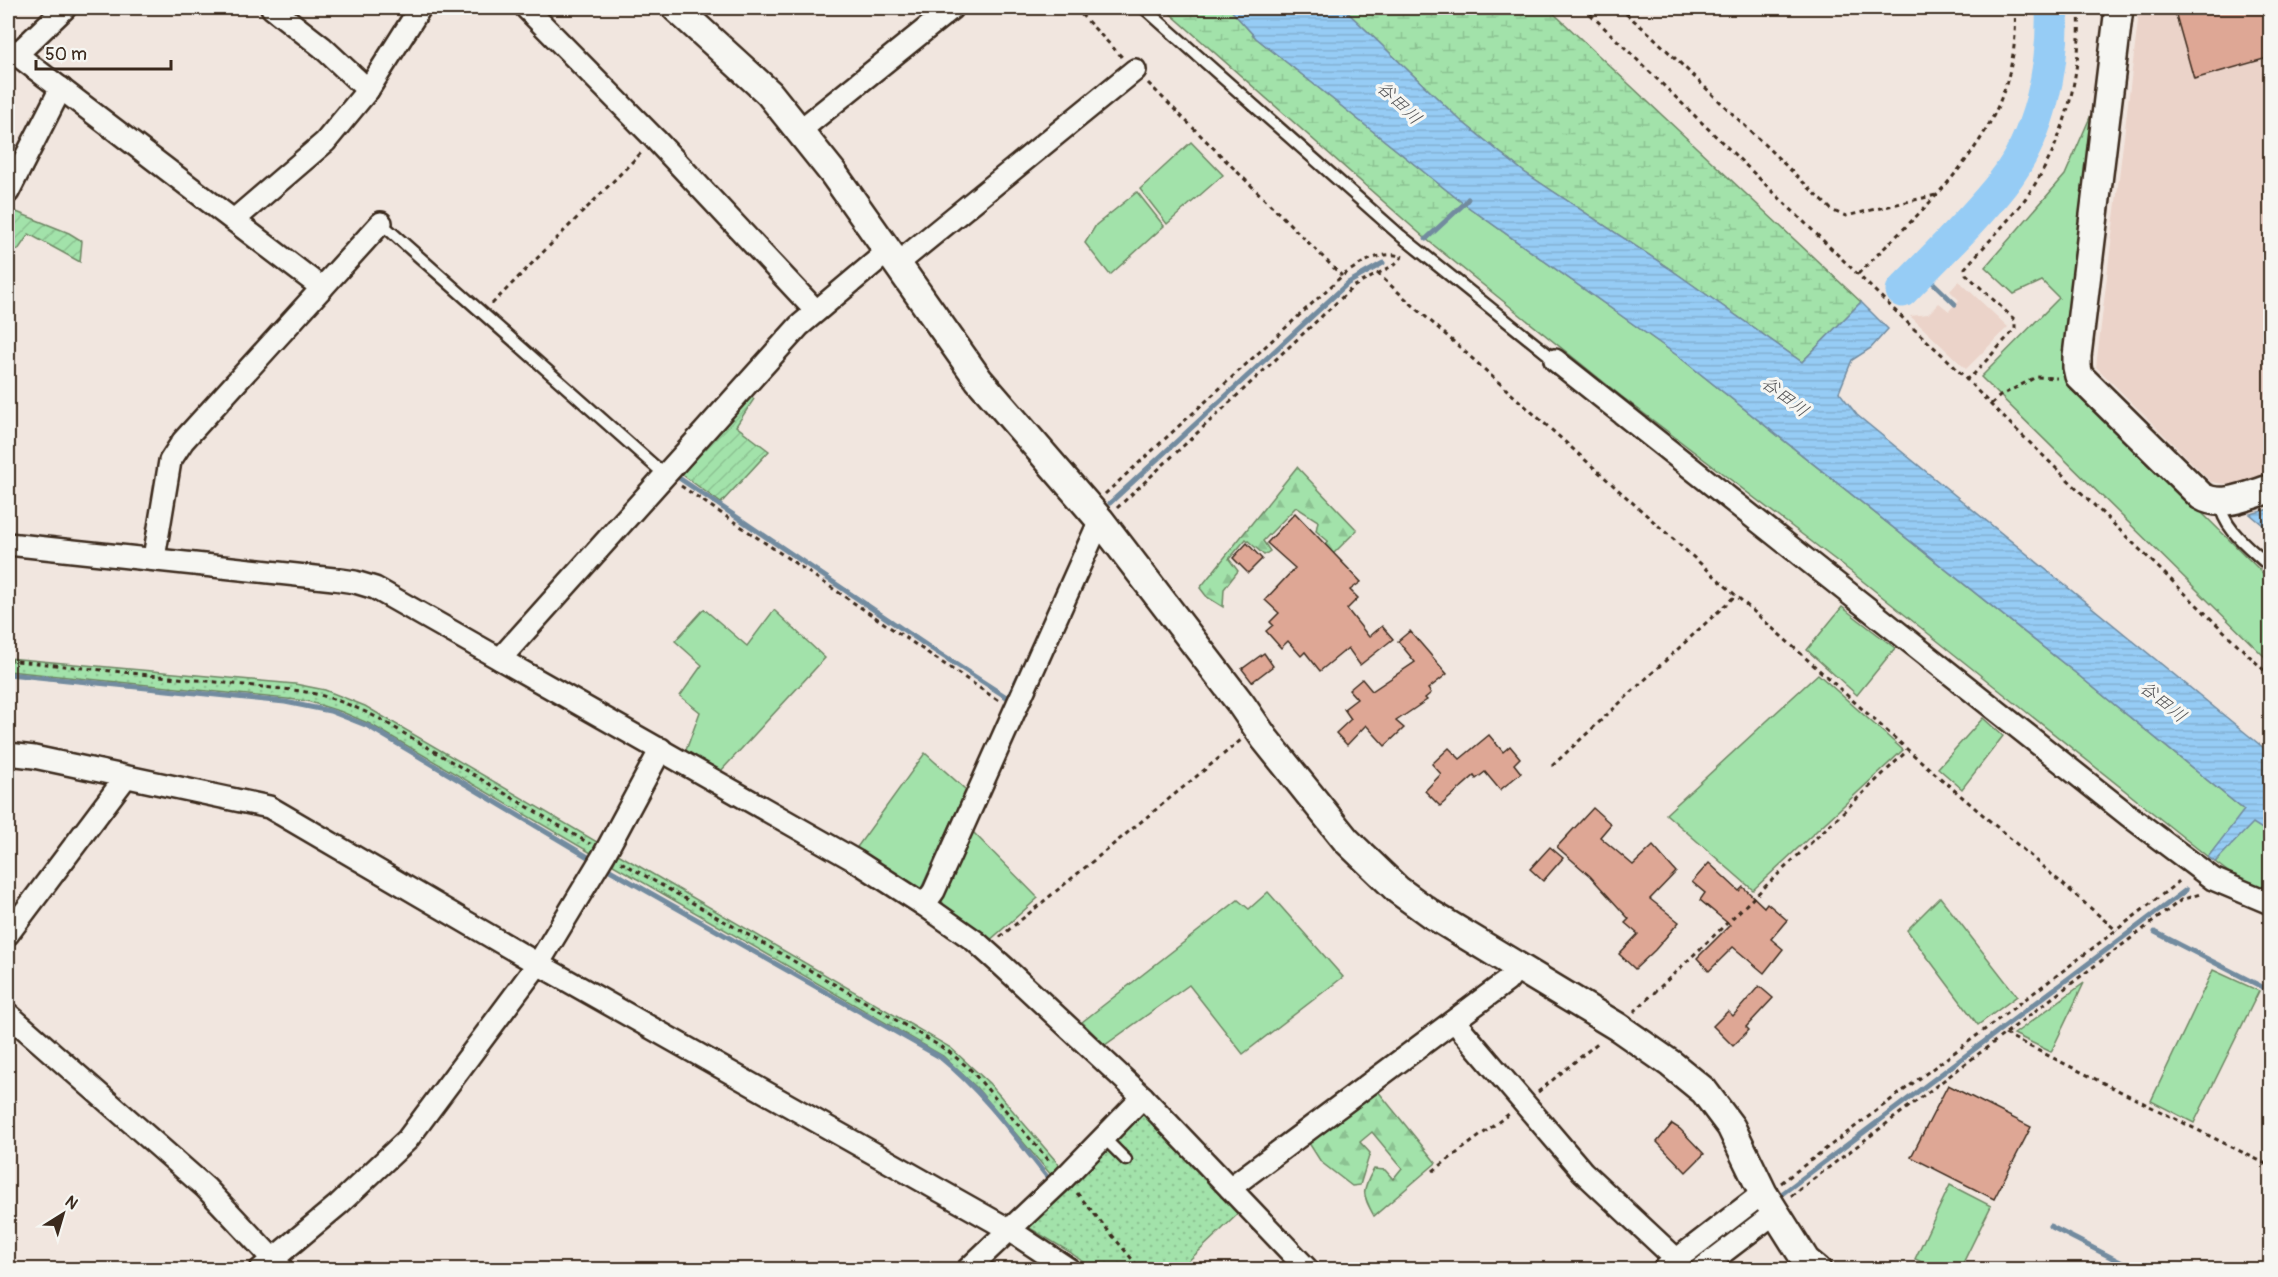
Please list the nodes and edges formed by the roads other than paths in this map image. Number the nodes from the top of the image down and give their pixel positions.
1 (65, 8) edge
2 (272, 8) edge
3 (420, 8) edge
4 (526, 8) edge
5 (676, 8) edge
6 (952, 8) edge
7 (1144, 8) edge
8 (2120, 8) edge
9 (12, 51) edge
10 (1135, 70) road end
11 (61, 88) junction
12 (368, 90) junction
13 (798, 132) junction
14 (8, 192) edge
15 (234, 220) junction
16 (381, 223) joint
17 (892, 258) junction
18 (322, 288) junction
19 (815, 310) junction
20 (1555, 360) joint
21 (665, 475) junction
22 (2271, 489) edge
23 (2220, 503) junction
24 (1103, 511) junction
25 (8, 544) edge
26 (154, 558) junction
27 (2271, 567) edge
28 (500, 659) junction
29 (661, 749) junction
30 (8, 754) edge
31 (126, 777) junction
32 (2271, 903) edge
33 (924, 905) junction
34 (8, 934) edge
35 (538, 964) junction
36 (1518, 967) junction
37 (8, 1014) edge
38 (1454, 1021) junction
39 (1143, 1097) junction
40 (1102, 1137) junction
41 (1126, 1160) dead end
42 (1230, 1188) junction
43 (1774, 1199) junction
44 (1008, 1229) junction
45 (1670, 1264) edge
46 (272, 1266) edge
47 (967, 1269) edge
48 (1070, 1269) edge
49 (1308, 1269) edge
50 (1700, 1269) edge
51 (1817, 1269) edge

1 - 9 street
2 - 12 street
3 - 12 street
4 - 19 street
5 - 13 street
6 - 13 street
7 - 20 lane
8 - 23 street
9 - 11 street
10 - 17 street
11 - 14 street
11 - 15 street
12 - 15 street
13 - 17 street
15 - 18 street
16 - 18 street
16 - 21 lane
17 - 19 street
17 - 24 street
18 - 26 street
19 - 21 street
20 - 32 street
21 - 28 street
22 - 23 street
23 - 27 lane
24 - 33 street
24 - 36 street
25 - 26 street
26 - 28 street
28 - 29 street
29 - 33 street
29 - 35 street
30 - 31 street
31 - 34 street
31 - 35 street
33 - 39 street
35 - 44 street
35 - 46 street
36 - 38 street
36 - 43 street
37 - 46 street
38 - 42 street
38 - 45 street
39 - 40 street
39 - 42 street
40 - 41 lane
40 - 44 street
42 - 49 street
43 - 45 street
43 - 50 street
43 - 51 street
44 - 47 street
44 - 48 street

